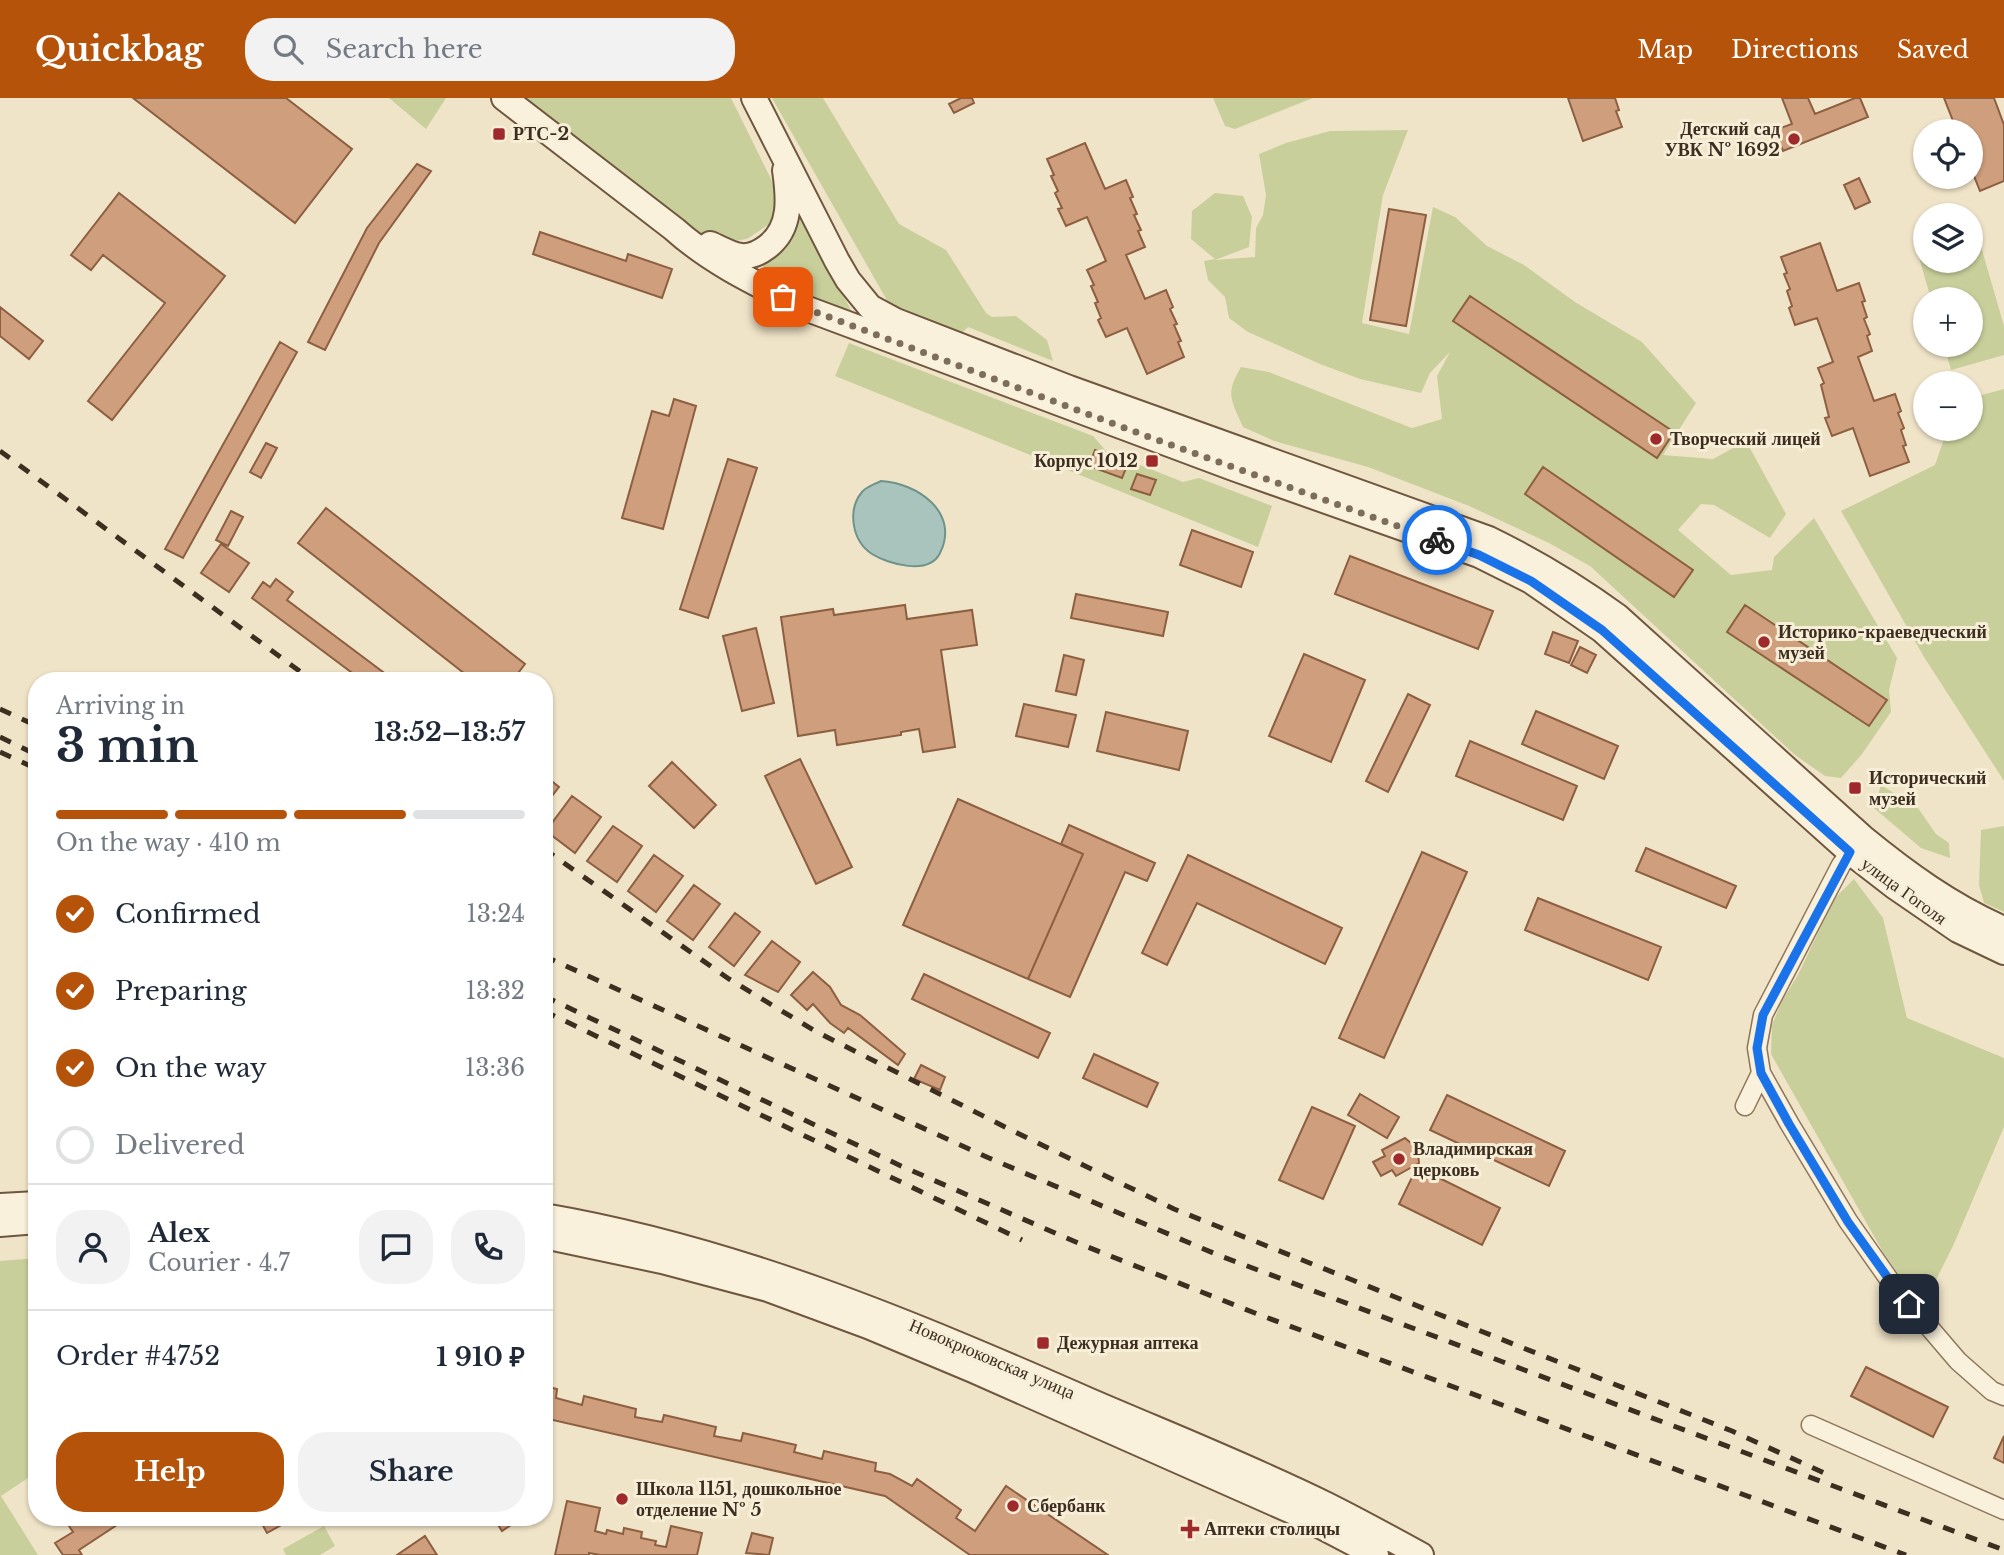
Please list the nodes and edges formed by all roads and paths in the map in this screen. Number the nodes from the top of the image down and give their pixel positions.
1 (504, 98) edge
2 (754, 98) edge
3 (782, 154) junction
4 (674, 229) junction
5 (1856, 845) junction
6 (2004, 929) edge
7 (2004, 952) edge
8 (1761, 1073) junction
9 (1745, 1106) dead end
10 (28, 1204) edge
11 (0, 1206) edge
12 (553, 1218) edge
13 (28, 1222) edge
14 (0, 1224) edge
15 (553, 1238) edge
16 (2004, 1396) edge
17 (1811, 1425) dead end
18 (2004, 1510) edge
19 (1355, 1548) edge
20 (1376, 1555) edge
21 (1421, 1555) edge

1 - 4 street
2 - 3 street
3 - 4 street
3 - 5 street
4 - 5 street, улица Гоголя
5 - 6 street, улица Гоголя
5 - 7 street, улица Гоголя
5 - 8 street
8 - 9 street
8 - 16 street
10 - 11 street
12 - 21 street, Новокрюковская улица
13 - 14 street
15 - 19 street, Новокрюковская улица
17 - 18 street
19 - 20 street, Новокрюковская улица

